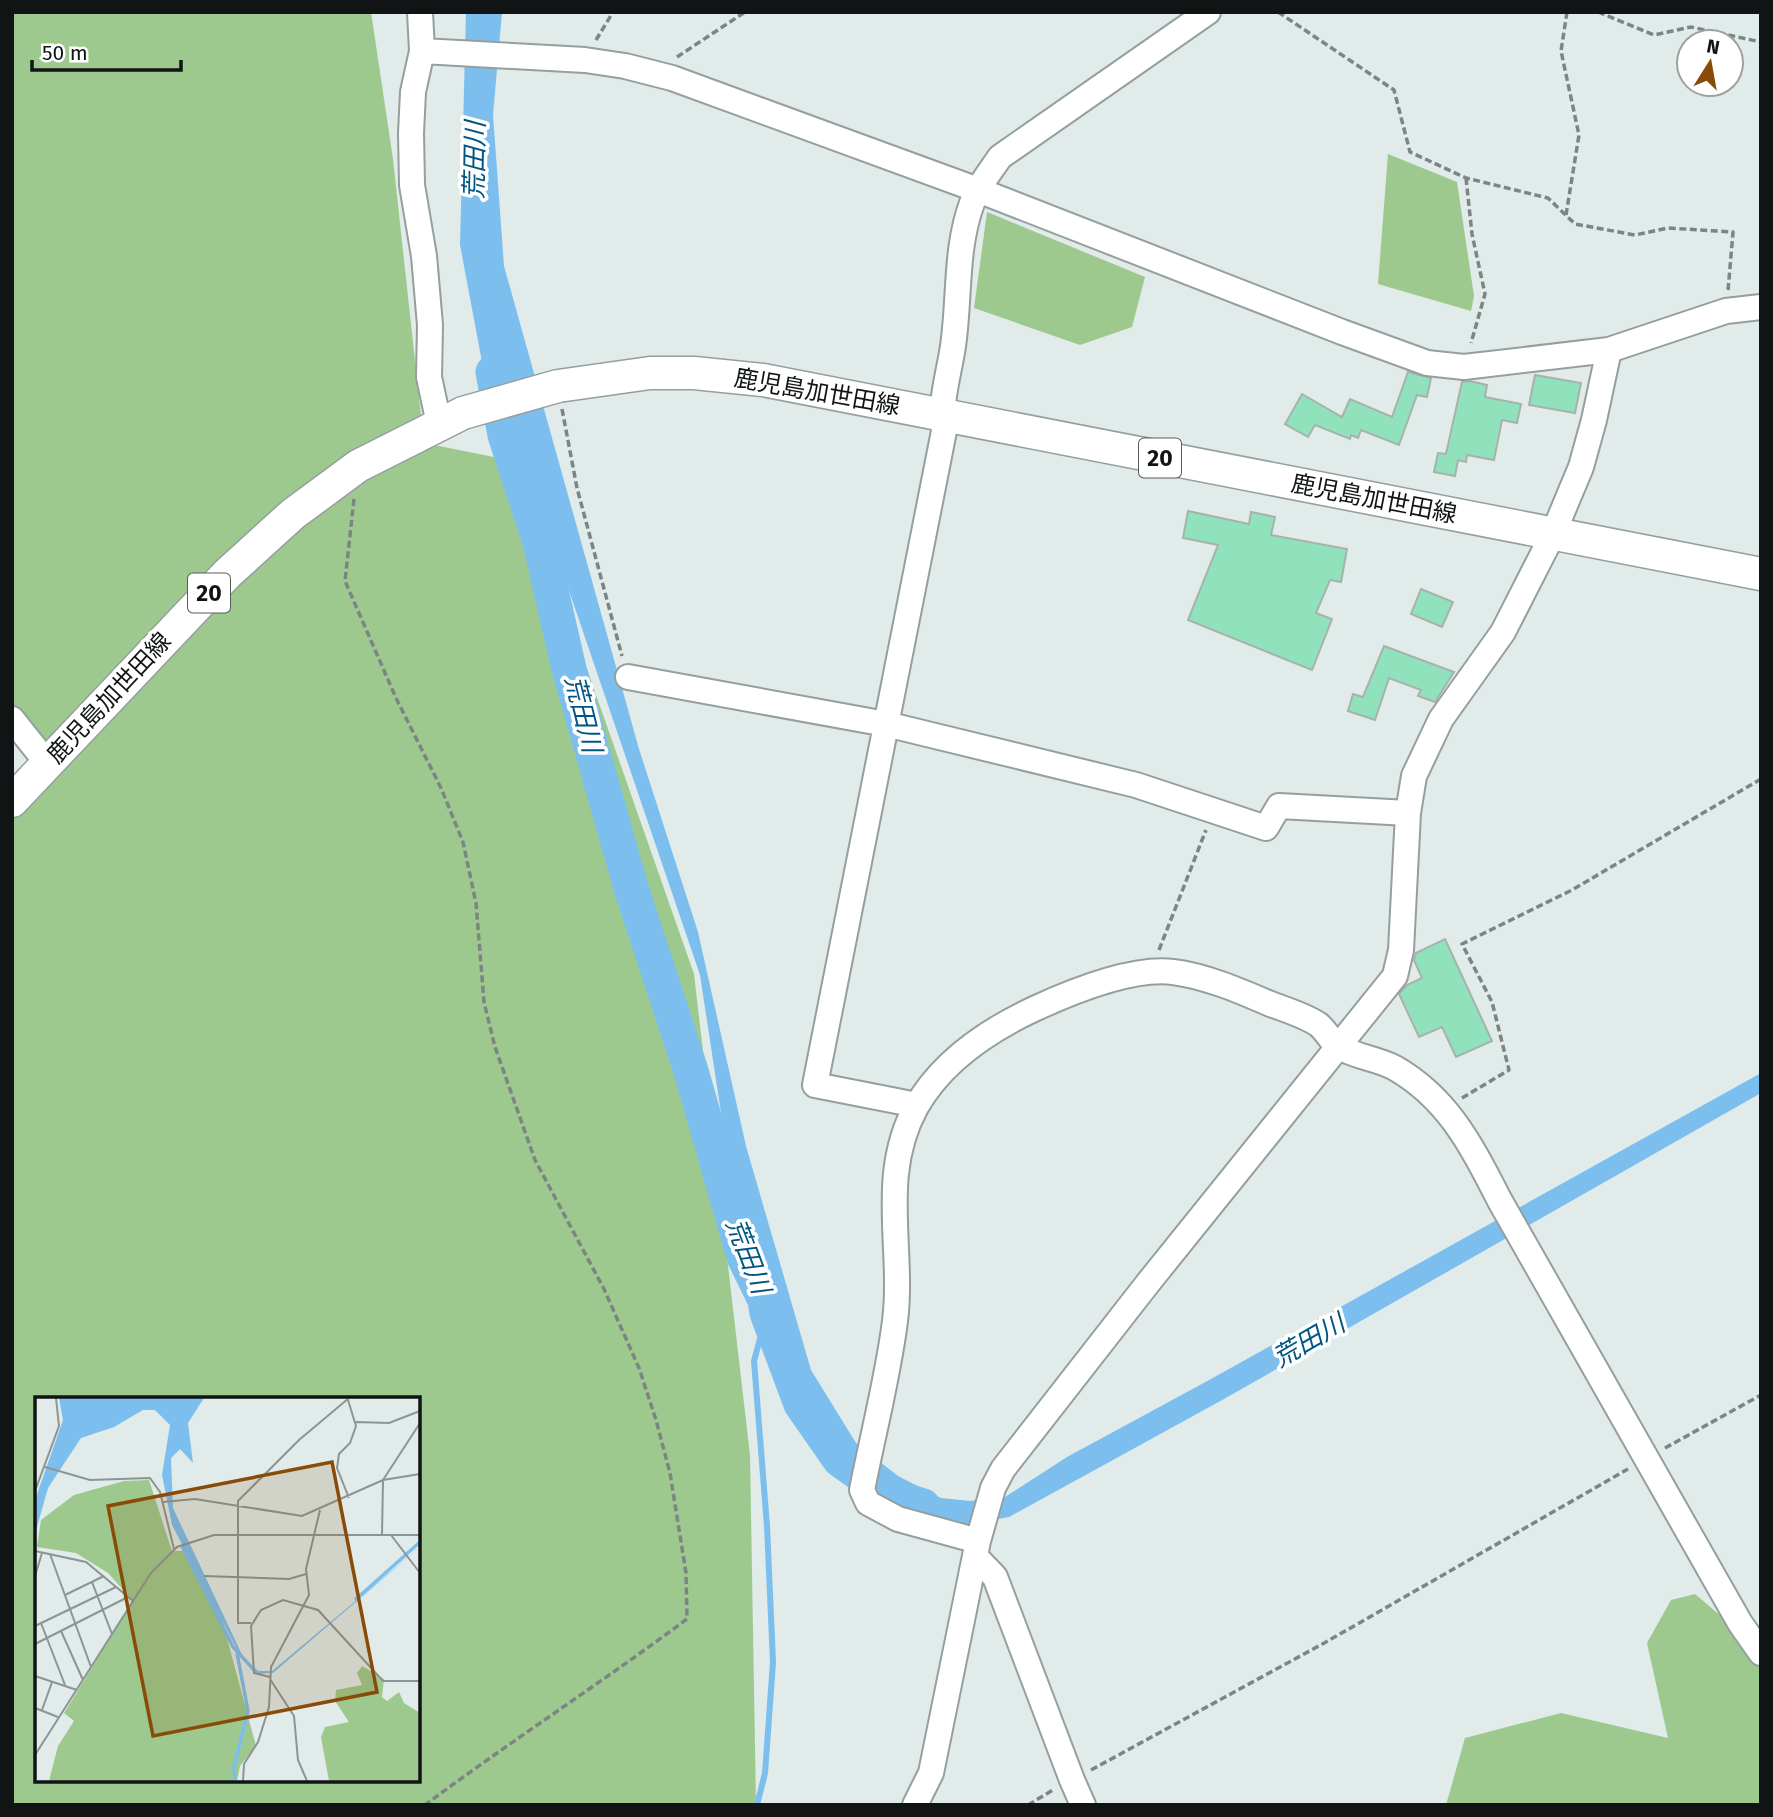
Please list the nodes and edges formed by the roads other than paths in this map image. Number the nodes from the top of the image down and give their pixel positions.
1 (420, 12) edge
2 (1208, 12) edge
3 (432, 51) junction
4 (978, 190) junction
5 (1761, 307) edge
6 (1609, 350) junction
7 (941, 415) junction
8 (451, 419) junction
9 (1553, 534) junction
10 (1761, 574) edge
11 (628, 677) road end
12 (13, 723) edge
13 (886, 724) junction
14 (47, 763) junction
15 (12, 801) edge
16 (1408, 813) junction
17 (1338, 1046) junction
18 (918, 1105) junction
19 (977, 1544) junction
20 (1761, 1653) edge
21 (915, 1805) edge
22 (1083, 1805) edge

1 - 3 street
2 - 4 street
3 - 4 street
3 - 8 street
4 - 6 street
4 - 7 street
5 - 6 street
6 - 9 street
7 - 8 main road, 鹿児島加世田線 / 20
7 - 9 main road, 鹿児島加世田線 / 20
7 - 13 street
8 - 14 main road, 鹿児島加世田線 / 20
9 - 10 main road, 鹿児島加世田線 / 20
9 - 16 street
11 - 13 street
12 - 14 street
13 - 16 street
13 - 18 street
14 - 15 main road, 鹿児島加世田線 / 20
16 - 17 street
17 - 18 street
17 - 19 street
17 - 20 street
18 - 19 street
19 - 21 street
19 - 22 street

